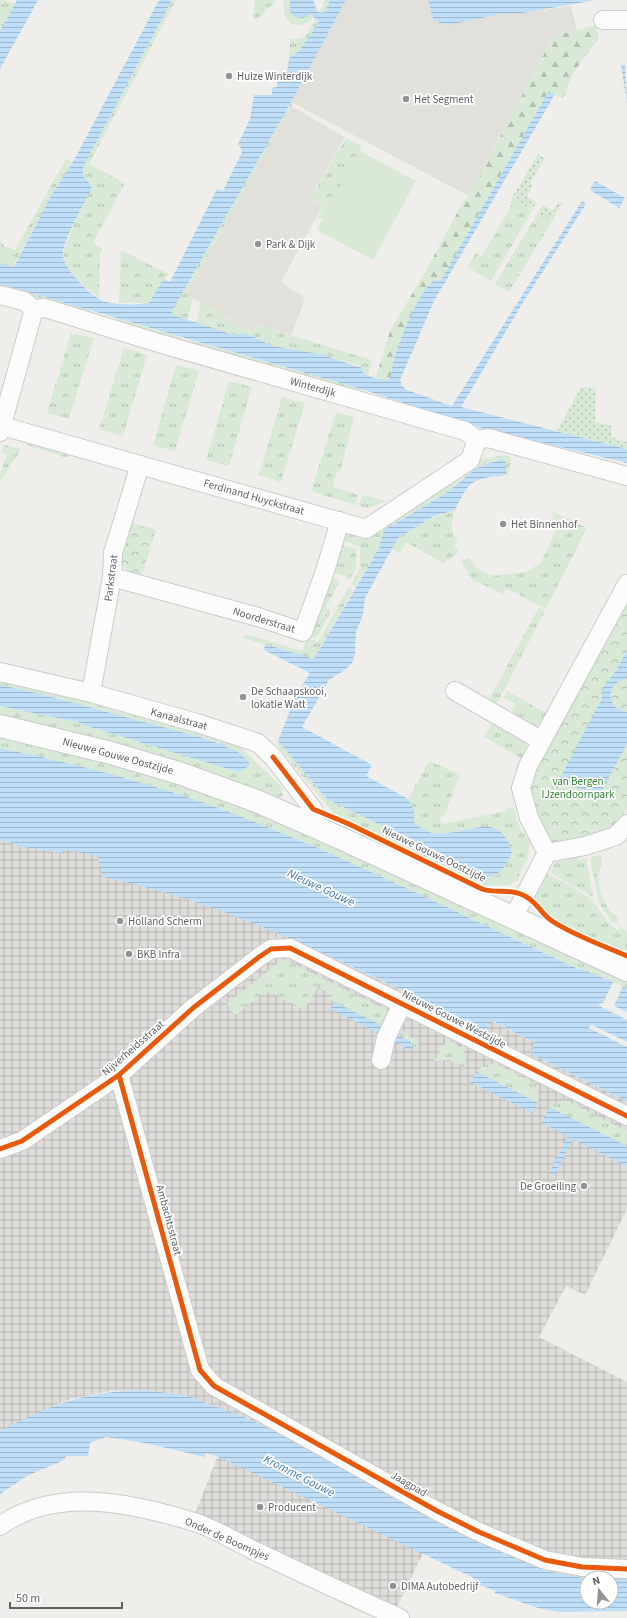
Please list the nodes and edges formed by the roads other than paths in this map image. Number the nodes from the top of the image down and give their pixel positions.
1 (603, 20) dead end
2 (627, 20) edge
3 (0, 295) edge
4 (34, 309) junction
5 (1, 429) edge
6 (478, 440) junction
7 (140, 465) junction
8 (627, 476) edge
9 (340, 521) junction
10 (112, 577) junction
11 (627, 584) edge
12 (0, 672) edge
13 (455, 691) dead end
14 (91, 693) junction
15 (0, 726) edge
16 (542, 741) junction
17 (627, 824) edge
18 (313, 825) junction
19 (547, 853) junction
20 (513, 918) junction
21 (270, 949) joint
22 (627, 970) edge
23 (402, 1004) junction
24 (381, 1060) dead end
25 (119, 1075) junction
26 (627, 1116) edge
27 (0, 1149) edge
28 (200, 1370) joint
29 (0, 1526) edge
30 (627, 1569) edge
31 (400, 1618) edge

1 - 2 street
3 - 4 street, Winterdijk
4 - 5 street
4 - 6 street, Winterdijk
5 - 7 street, Ferdinand Huyckstraat
6 - 8 street, Winterdijk
6 - 9 street, Ferdinand Huyckstraat
7 - 9 street, Ferdinand Huyckstraat
7 - 10 street, Parkstraat
9 - 10 street, Noorderstraat
10 - 14 street, Parkstraat
11 - 16 street
12 - 14 street, Kanaalstraat
13 - 16 street
14 - 18 street, Kanaalstraat
15 - 18 main road, Nieuwe Gouwe Oostzijde
16 - 19 street
17 - 19 street
18 - 20 main road, Nieuwe Gouwe Oostzijde
19 - 20 street
20 - 22 main road, Nieuwe Gouwe Oostzijde
21 - 23 street, Nieuwe Gouwe Westzijde
21 - 25 street, Nijverheidsstraat
23 - 24 street
23 - 26 street, Nieuwe Gouwe Westzijde
25 - 27 street, Nijverheidsstraat
25 - 28 street, Ambachtsstraat
28 - 30 street, Jaagpad
29 - 31 street, Onder de Boompjes

